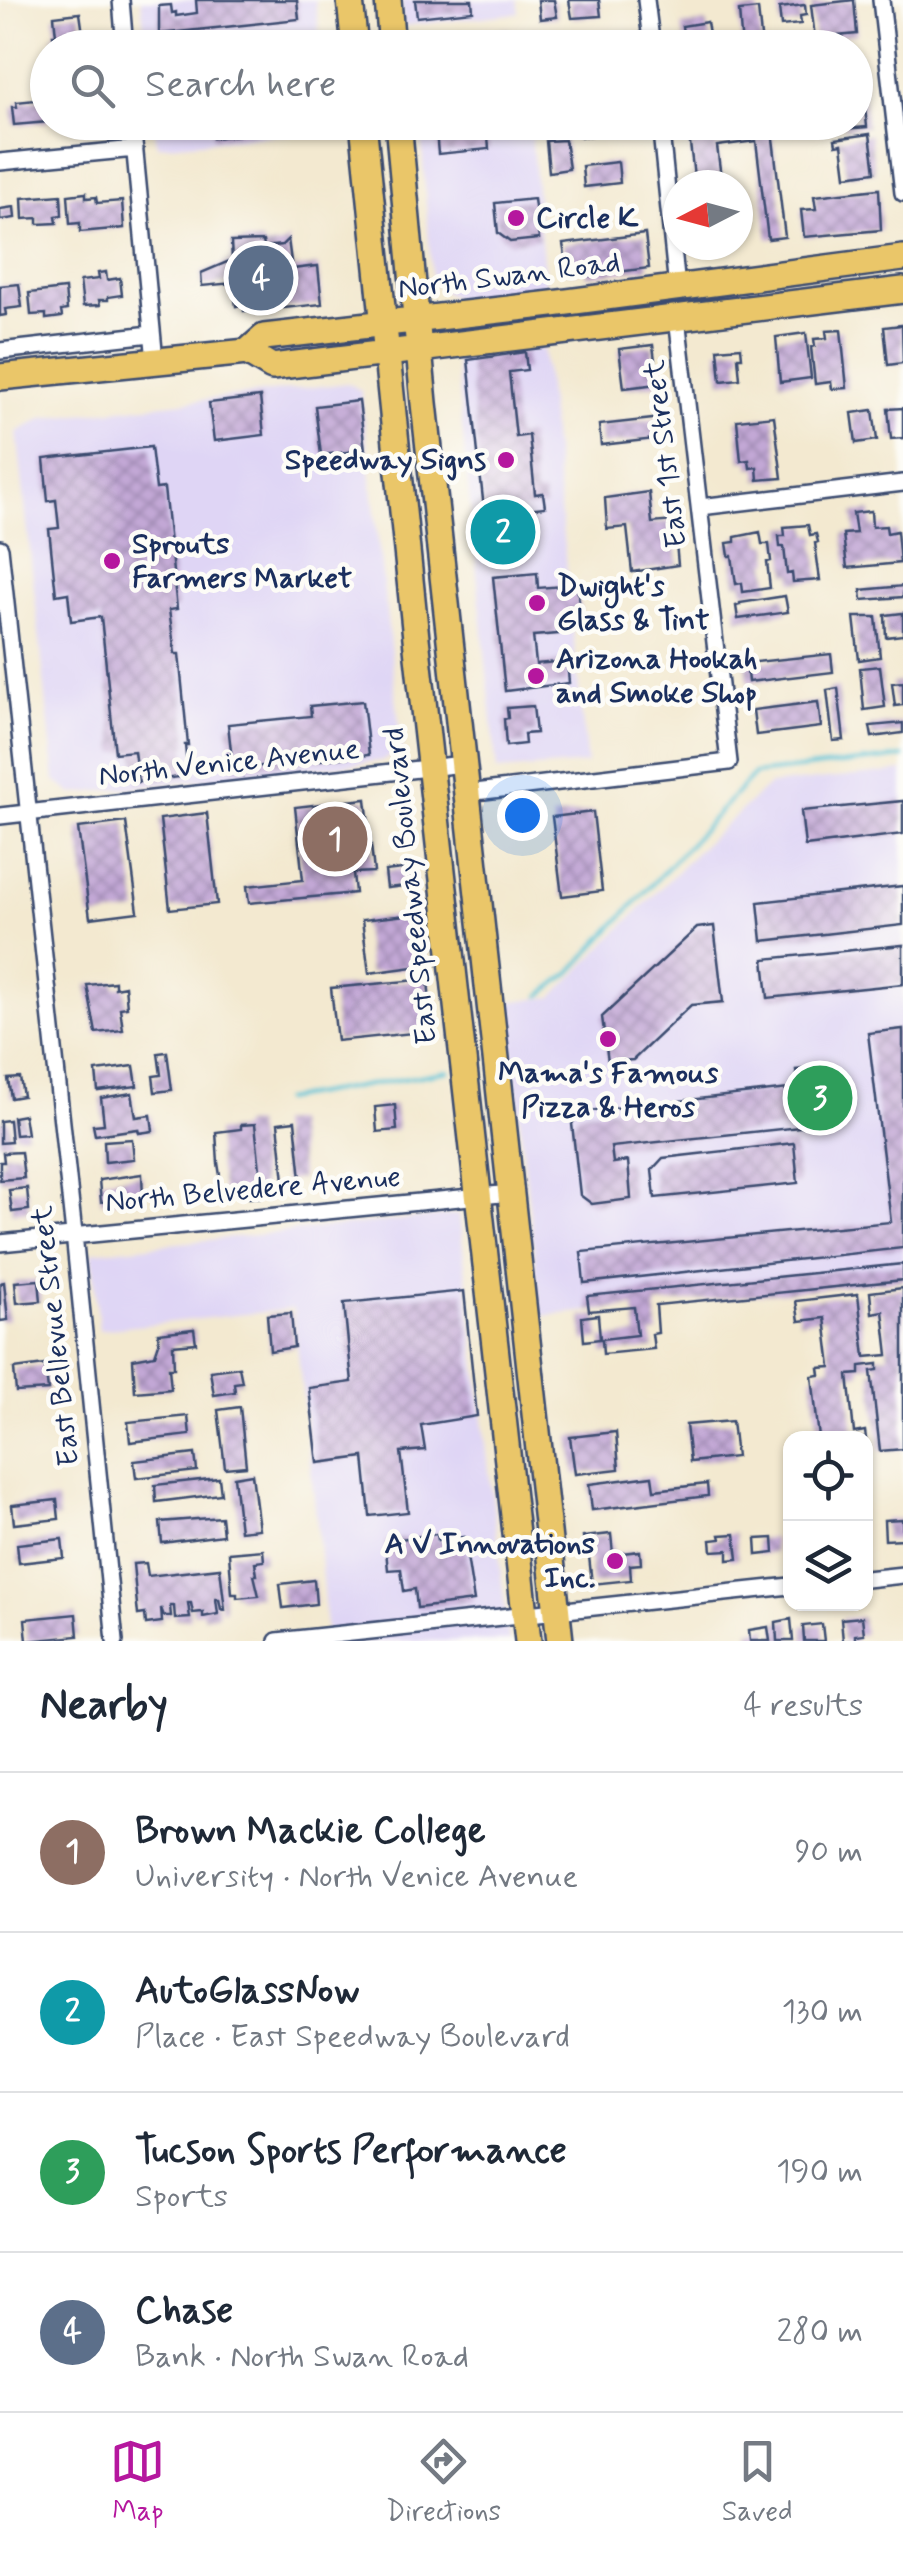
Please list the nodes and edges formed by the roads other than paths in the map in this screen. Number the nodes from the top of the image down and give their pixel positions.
1 (121, 0) edge
2 (350, 0) edge
3 (388, 0) edge
4 (646, 0) edge
5 (880, 0) edge
6 (124, 30) edge
7 (353, 30) edge
8 (390, 30) edge
9 (650, 30) edge
10 (133, 140) edge
11 (365, 140) edge
12 (400, 140) edge
13 (662, 140) edge
14 (134, 149) junction
15 (0, 162) edge
16 (903, 193) edge
17 (903, 258) edge
18 (677, 288) junction
19 (903, 290) edge
20 (677, 318) junction
21 (416, 320) junction
22 (384, 325) junction
23 (152, 334) junction
24 (419, 350) junction
25 (0, 351) edge
26 (247, 352) junction
27 (386, 354) junction
28 (155, 360) junction
29 (0, 377) edge
30 (903, 483) edge
31 (700, 507) junction
32 (0, 548) edge
33 (6, 642) edge
34 (464, 764) junction
35 (430, 768) junction
36 (467, 793) junction
37 (28, 813) junction
38 (0, 816) edge
39 (511, 1193) junction
40 (478, 1197) junction
41 (74, 1234) junction
42 (0, 1243) edge
43 (903, 1575) edge
44 (873, 1577) edge
45 (783, 1587) edge
46 (556, 1610) junction
47 (524, 1614) junction
48 (114, 1641) edge
49 (277, 1641) edge
50 (528, 1641) edge
51 (560, 1641) edge

1 - 6 street
2 - 7 main road
3 - 8 main road
4 - 9 street
5 - 16 street
10 - 14 street
11 - 22 main road, East Speedway Boulevard
12 - 21 main road
13 - 18 street
14 - 15 street
14 - 23 street
17 - 18 main road, North Swan Road
18 - 21 main road, North Swan Road
19 - 20 main road, North Swan Road
20 - 24 main road, North Swan Road
20 - 31 street, East 1st Street
21 - 22 main road, North Swan Road
21 - 24 main road
22 - 26 main road, North Swan Road
22 - 27 main road, East Speedway Boulevard
23 - 25 street
23 - 28 street
24 - 27 main road, North Swan Road
24 - 34 main road
26 - 27 main road, North Swan Road
26 - 28 main road, North Swan Road
27 - 35 main road, East Speedway Boulevard
28 - 29 main road, North Swan Road
30 - 31 street
31 - 36 street, East 1st Street
32 - 33 street, East Bellevue Street
33 - 37 street, East Bellevue Street
34 - 35 street, North Venice Avenue
34 - 36 main road
35 - 37 street, North Venice Avenue
35 - 40 main road, East Speedway Boulevard
36 - 39 main road
37 - 38 street, North Venice Avenue
37 - 41 street, East Bellevue Street
39 - 40 street, North Belvedere Avenue
39 - 46 main road
40 - 41 street, North Belvedere Avenue
40 - 47 main road, East Speedway Boulevard
41 - 42 street, North Belvedere Avenue
41 - 48 street, East Bellevue Street
43 - 44 street
45 - 46 street
46 - 47 street
46 - 51 main road
47 - 49 street
47 - 50 main road, East Speedway Boulevard

